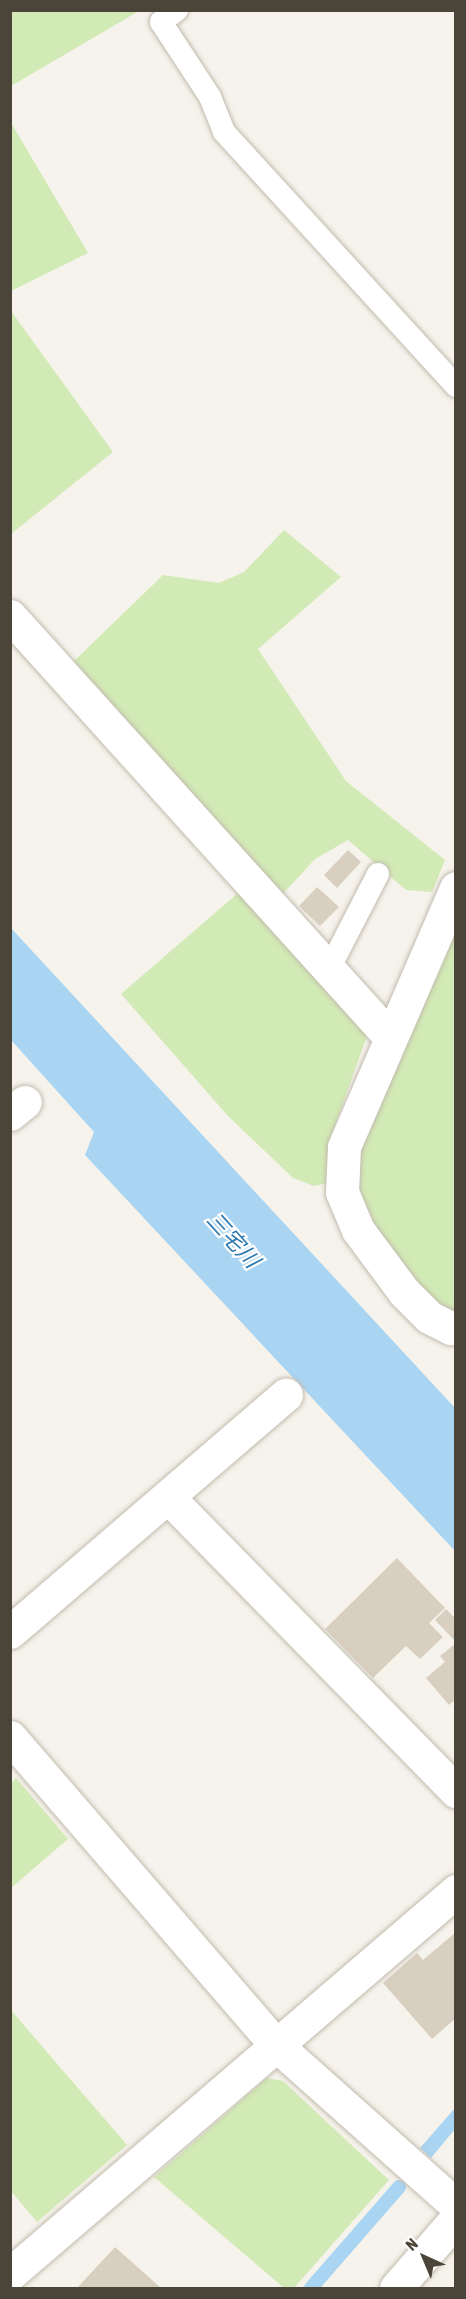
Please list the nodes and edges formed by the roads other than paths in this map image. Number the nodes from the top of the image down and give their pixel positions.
1 (177, 10) edge
2 (456, 386) edge
3 (10, 616) edge
4 (378, 874) dead end
5 (456, 888) edge
6 (329, 969) junction
7 (390, 1037) junction
8 (456, 1327) edge
9 (286, 1395) dead end
10 (168, 1497) junction
11 (10, 1632) edge
12 (10, 1737) edge
13 (456, 1791) edge
14 (456, 1891) edge
15 (275, 2044) junction
16 (456, 2205) edge
17 (456, 2219) edge
18 (10, 2274) edge
19 (397, 2288) edge

1 - 2 lane
3 - 6 street
4 - 6 lane
5 - 7 street
6 - 7 street
7 - 8 street
9 - 10 street
10 - 11 street
10 - 13 street
12 - 15 street
14 - 15 street
15 - 16 street
15 - 18 street
17 - 19 street

